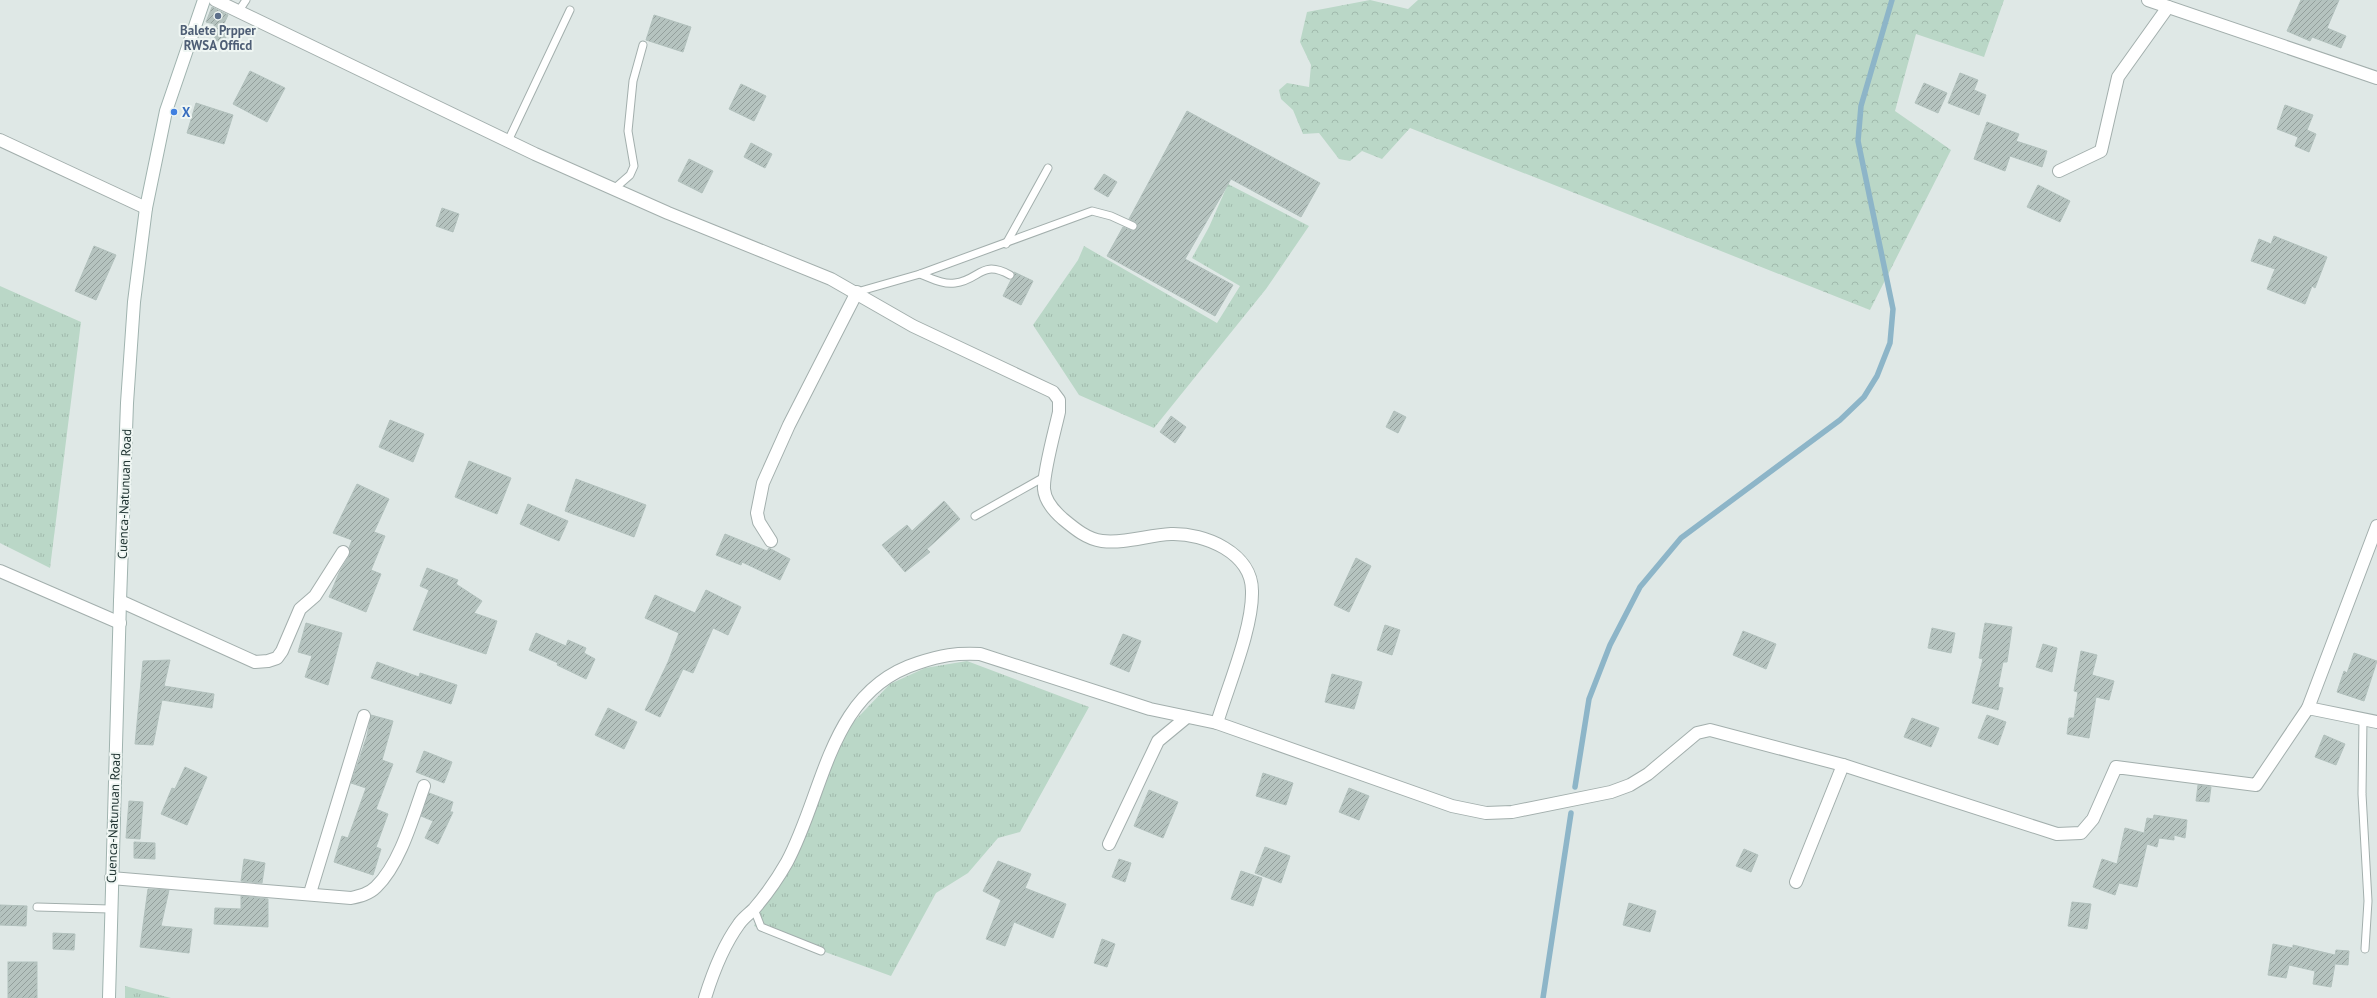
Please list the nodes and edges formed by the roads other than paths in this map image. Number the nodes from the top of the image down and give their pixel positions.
1 (204, 0) edge
2 (215, 0) edge
3 (246, 0) edge
4 (2159, 3) edge
5 (570, 10) dead end
6 (238, 12) junction
7 (643, 45) dead end
8 (2377, 78) edge
9 (0, 140) edge
10 (508, 141) junction
11 (1048, 168) dead end
12 (2059, 171) dead end
13 (614, 189) junction
14 (146, 208) junction
15 (1132, 226) dead end
16 (1006, 244) junction
17 (920, 274) junction
18 (1010, 275) dead end
19 (857, 292) junction
20 (1046, 476) junction
21 (975, 516) dead end
22 (2377, 526) edge
23 (771, 541) dead end
24 (343, 552) dead end
25 (0, 571) edge
26 (120, 601) junction
27 (120, 623) junction
28 (2308, 708) junction
29 (364, 716) dead end
30 (1187, 717) junction
31 (2363, 719) junction
32 (2377, 722) edge
33 (1217, 723) junction
34 (1843, 765) junction
35 (424, 786) dead end
36 (1109, 844) dead end
37 (111, 878) junction
38 (1796, 882) dead end
39 (310, 893) junction
40 (37, 907) dead end
41 (110, 909) junction
42 (754, 909) junction
43 (2364, 949) dead end
44 (821, 951) dead end
45 (108, 998) edge
46 (705, 998) edge

1 - 14 street, Cuenca-Natunuan Road
2 - 6 street
3 - 6 lane
4 - 8 street
4 - 12 street
5 - 10 lane
6 - 10 street
7 - 13 lane
9 - 14 street
10 - 13 street
11 - 16 lane
13 - 19 street
14 - 26 street, Cuenca-Natunuan Road
15 - 16 lane
16 - 17 lane
17 - 18 lane
17 - 19 lane
19 - 20 street
19 - 23 street
20 - 21 lane
20 - 33 street
22 - 28 street
24 - 26 street
25 - 27 street
26 - 27 street, Cuenca-Natunuan Road
27 - 37 street, Cuenca-Natunuan Road
28 - 31 street
28 - 34 street
29 - 39 street
30 - 33 street
30 - 36 street
30 - 42 street
31 - 32 street
31 - 43 lane
33 - 34 street
34 - 38 street
35 - 39 street
37 - 39 street
37 - 41 street, Cuenca-Natunuan Road
40 - 41 lane
41 - 45 street, Cuenca-Natunuan Road
42 - 44 lane
42 - 46 street

